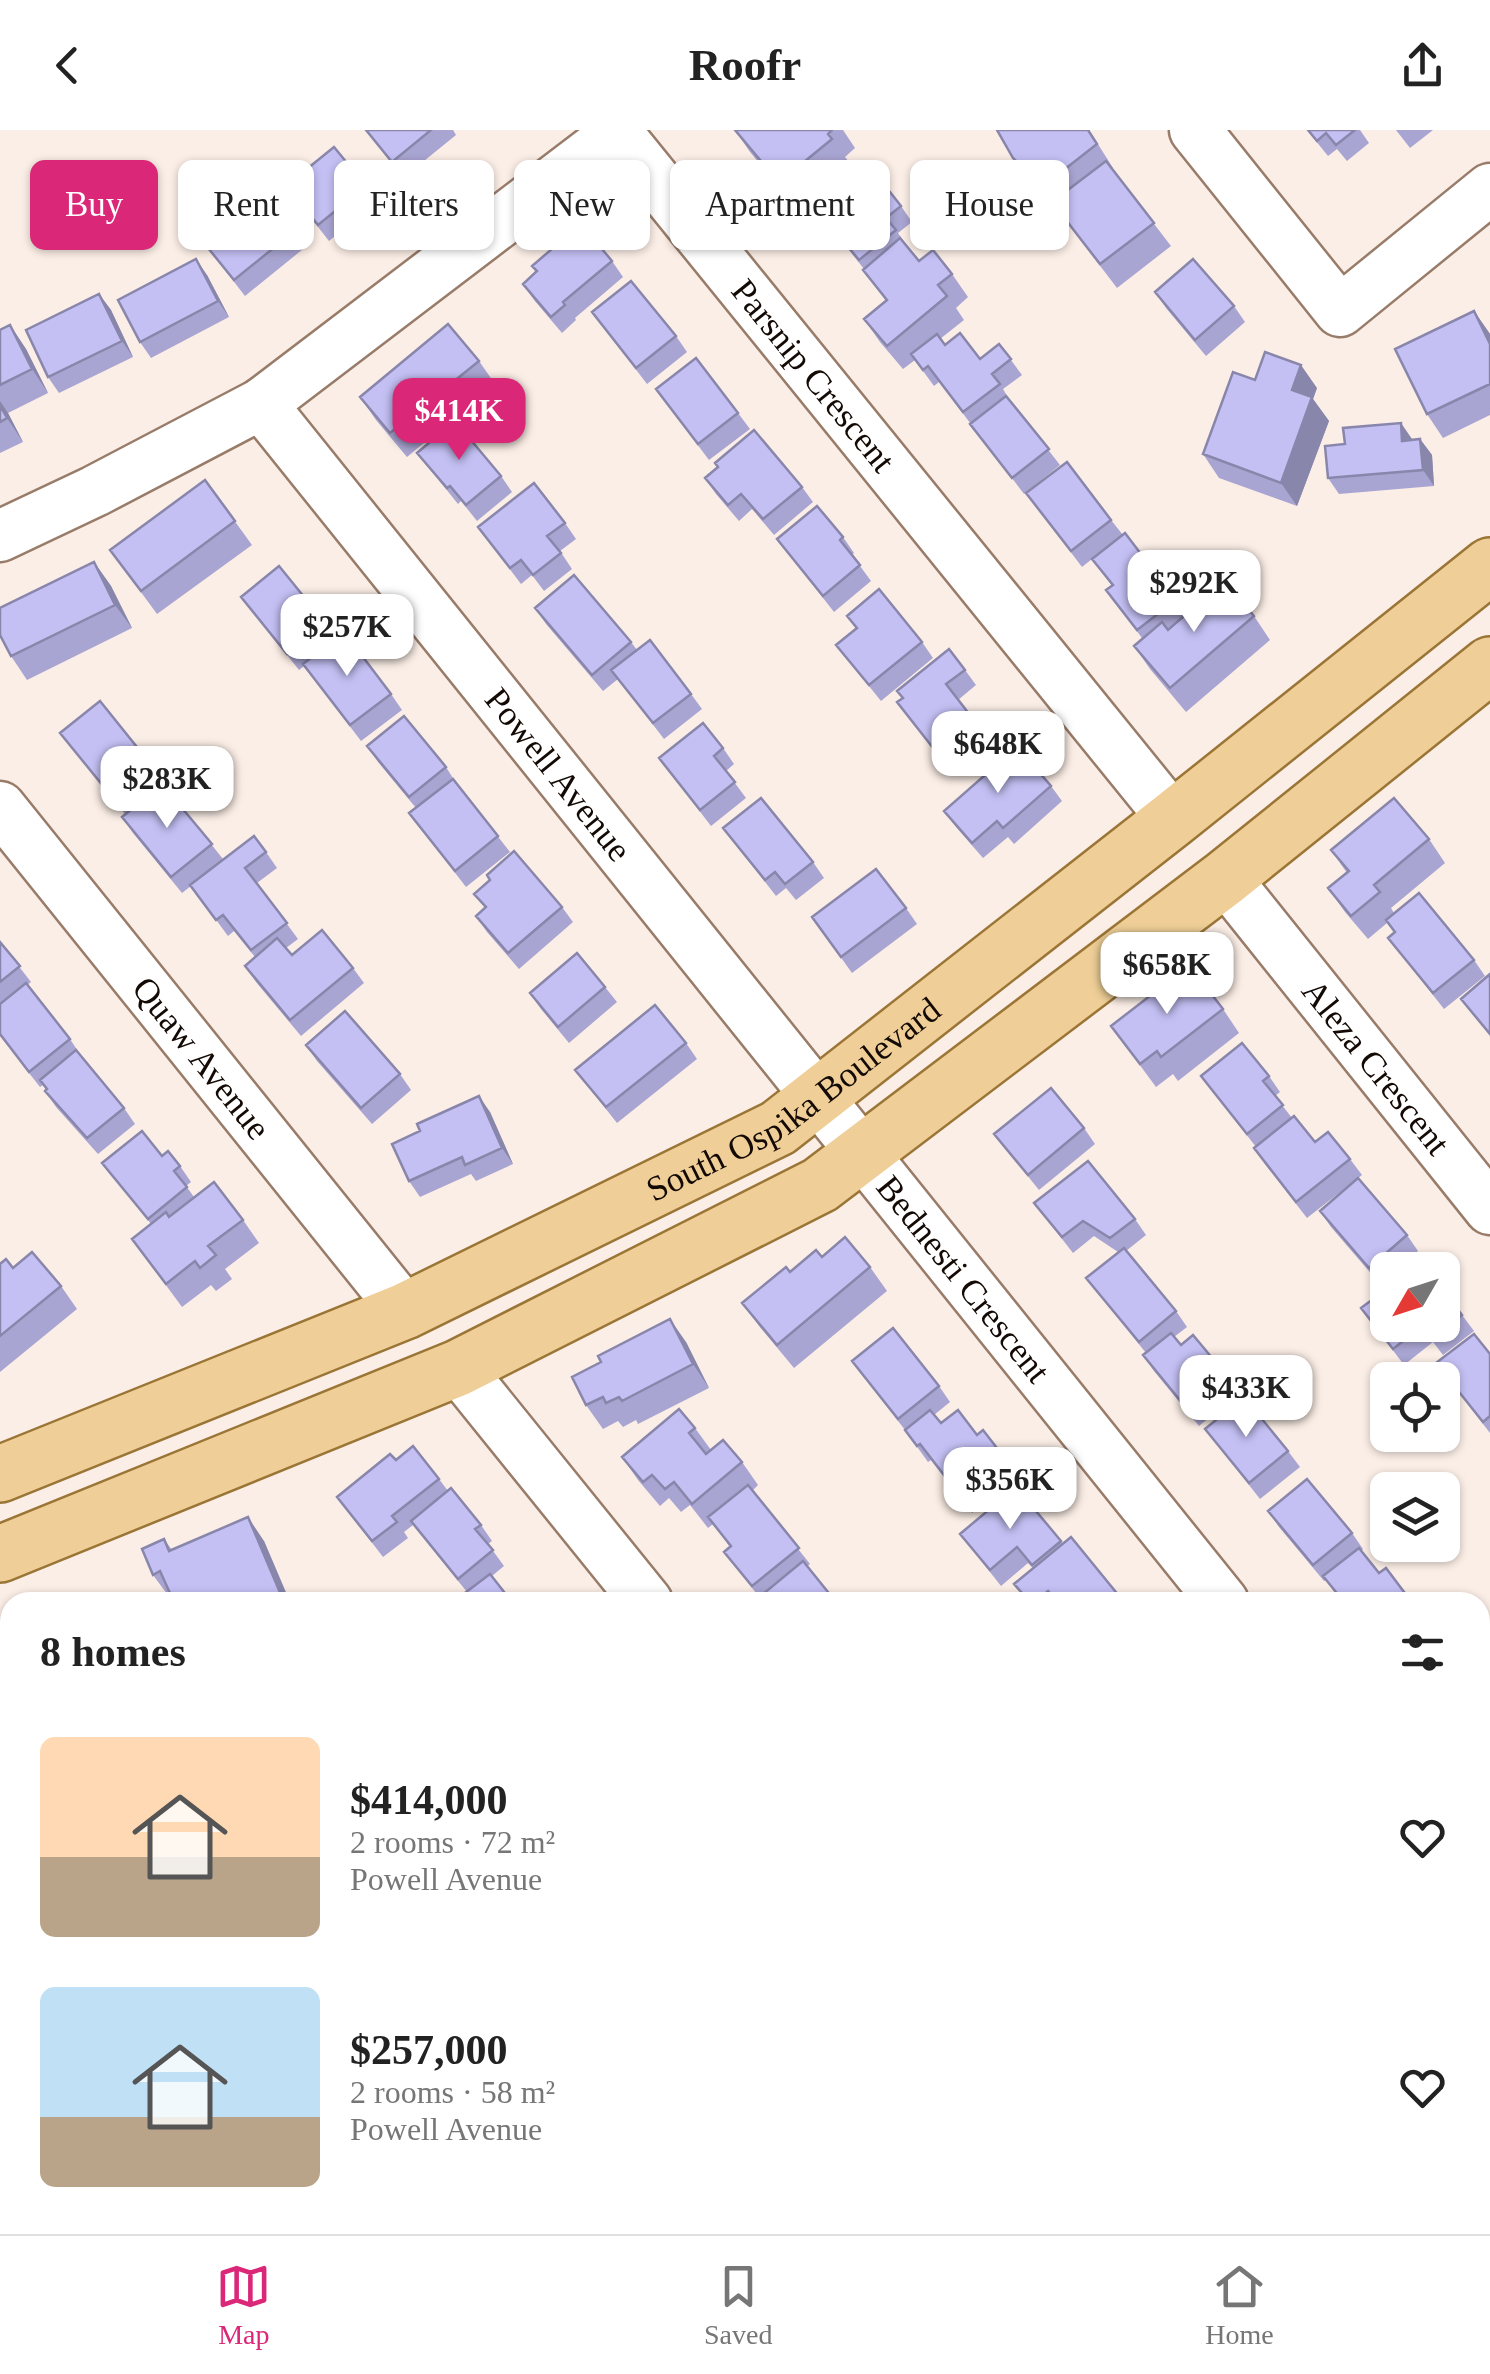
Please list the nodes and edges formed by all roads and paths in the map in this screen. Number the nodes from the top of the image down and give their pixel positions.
1 (1195, 130) edge
2 (1490, 189) edge
3 (260, 404) junction
4 (0, 536) edge
5 (1490, 566) edge
6 (1490, 664) edge
7 (0, 807) edge
8 (1173, 820) junction
9 (1226, 878) junction
10 (818, 1098) junction
11 (862, 1154) junction
12 (1490, 1209) edge
13 (404, 1311) junction
14 (458, 1368) junction
15 (0, 1474) edge
16 (0, 1554) edge
17 (639, 1592) edge
18 (1215, 1592) edge

1 - 2 street
3 - 4 street, Parsnip Crescent
3 - 8 street, Parsnip Crescent
3 - 10 street, Powell Avenue
5 - 8 main road, South Ospika Boulevard
6 - 9 main road, South Ospika Boulevard
7 - 13 street, Quaw Avenue
8 - 10 main road, South Ospika Boulevard
9 - 11 main road, South Ospika Boulevard
9 - 12 street, Aleza Crescent
10 - 11 street, Bednesti Crescent
10 - 13 main road, South Ospika Boulevard
11 - 14 main road, South Ospika Boulevard
11 - 18 street, Bednesti Crescent
13 - 15 main road, South Ospika Boulevard
14 - 16 main road, South Ospika Boulevard
14 - 17 street

